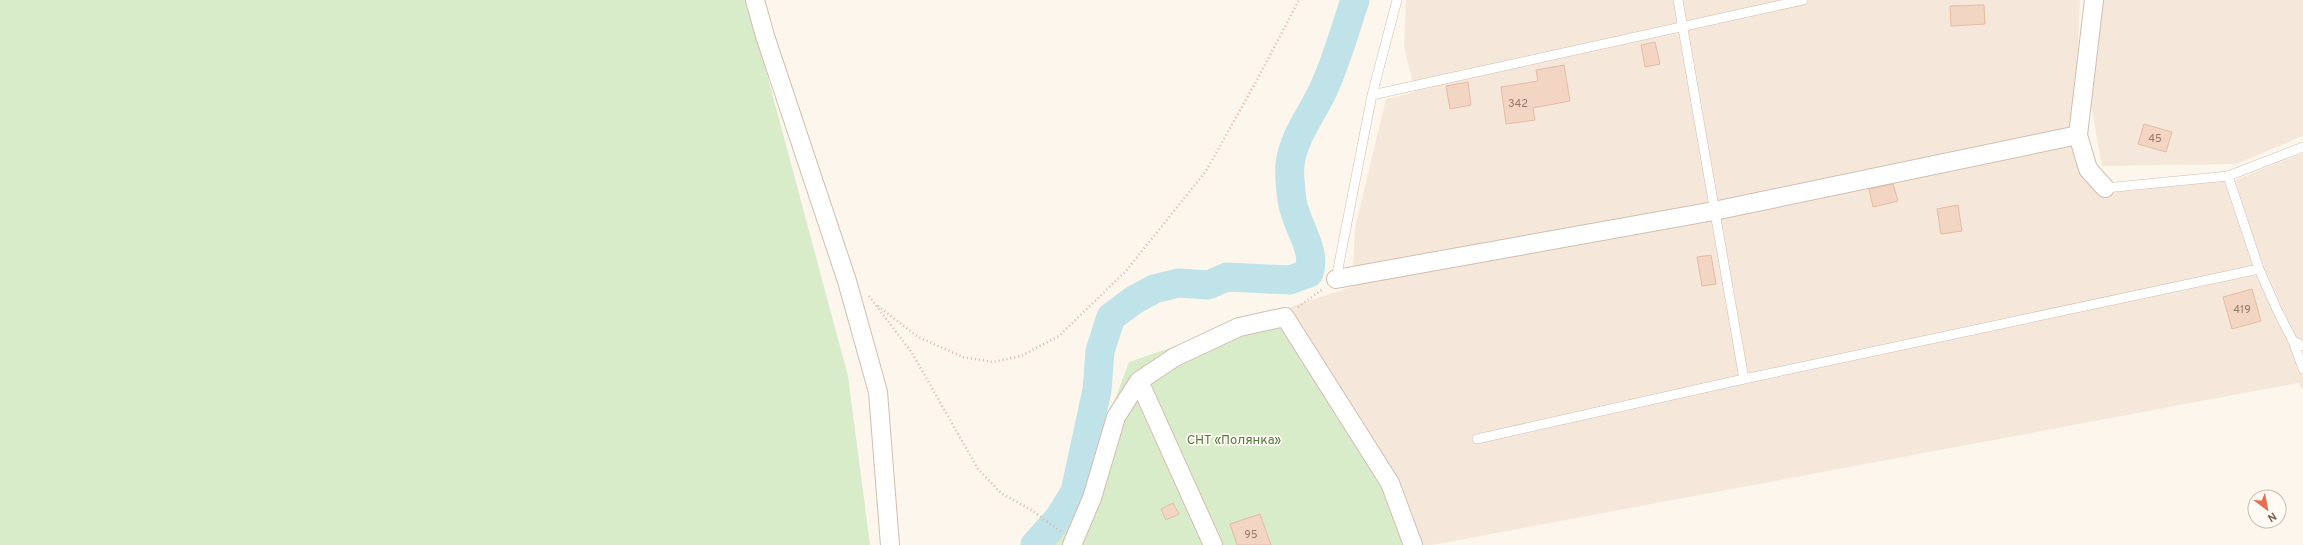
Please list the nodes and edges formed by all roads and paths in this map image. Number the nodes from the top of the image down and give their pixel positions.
1 (756, 0) edge
2 (1299, 0) edge
3 (1397, 0) edge
4 (1678, 0) edge
5 (1803, 0) edge
6 (2094, 0) edge
7 (1683, 27) junction
8 (1372, 95) junction
9 (2078, 135) junction
10 (2303, 147) edge
11 (2228, 176) junction
12 (2105, 188) joint
13 (1714, 211) junction
14 (2259, 269) junction
15 (1336, 278) junction
16 (868, 295) dead end
17 (878, 306) junction
18 (1285, 317) junction
19 (2292, 341) junction
20 (2303, 346) edge
21 (2303, 369) edge
22 (1744, 379) junction
23 (1139, 381) junction
24 (1477, 439) dead end
25 (1056, 529) dead end
26 (890, 545) edge
27 (1072, 545) edge
28 (1213, 545) edge
29 (1413, 545) edge

1 - 26 street
2 - 17 path
3 - 8 lane
4 - 7 lane
5 - 7 lane
6 - 9 street
7 - 8 lane
7 - 13 lane
8 - 15 lane
9 - 12 street
9 - 13 street
10 - 11 lane
11 - 12 lane
11 - 14 lane
13 - 15 street
13 - 22 lane
14 - 19 lane
14 - 22 lane
15 - 18 path
16 - 17 path
17 - 25 path
18 - 23 street
18 - 29 street
19 - 20 lane
19 - 21 lane
22 - 24 lane
23 - 27 street
23 - 28 street

